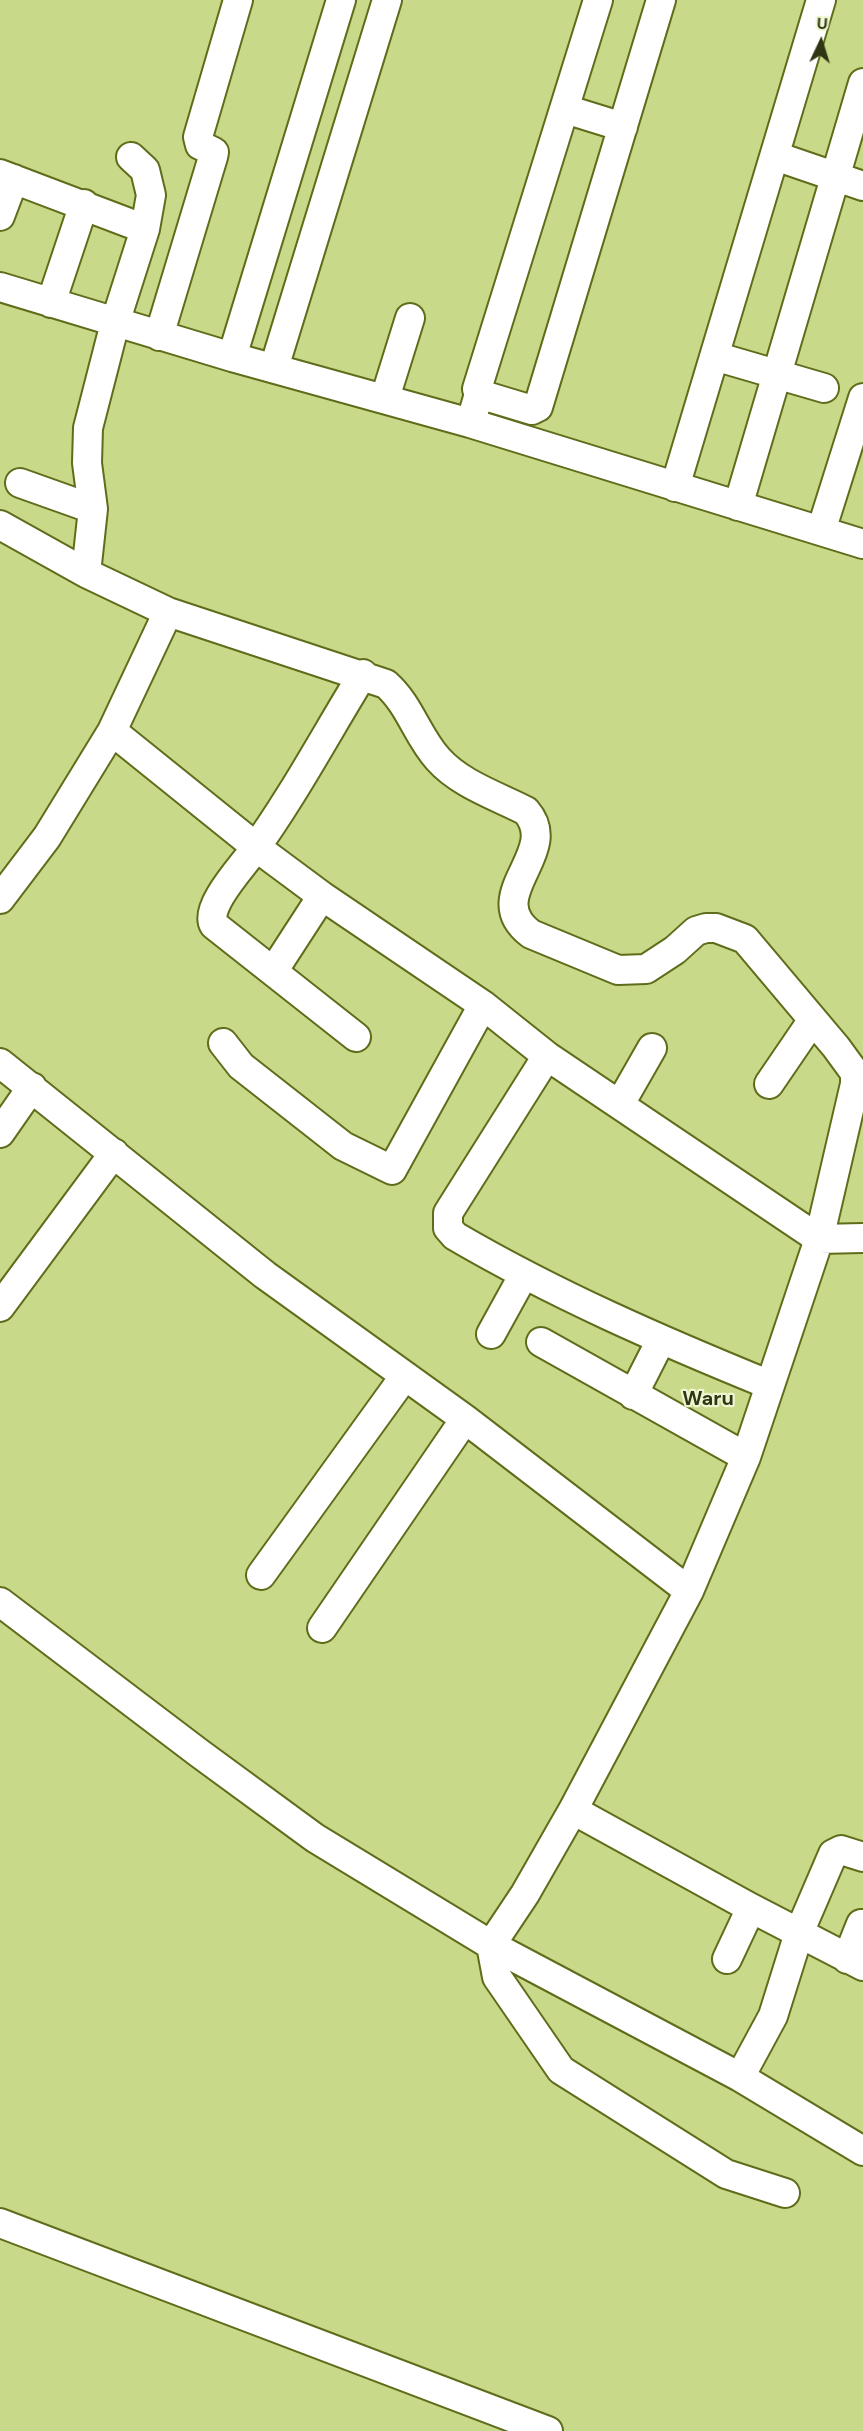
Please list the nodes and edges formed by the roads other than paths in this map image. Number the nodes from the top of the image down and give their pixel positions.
1 (238, 0) edge
2 (341, 0) edge
3 (387, 0) edge
4 (598, 0) edge
5 (661, 0) edge
6 (820, 0) edge
7 (863, 83) edge
8 (565, 109) junction
9 (623, 127) junction
10 (131, 157) dead end
11 (786, 160) dead end
12 (7, 177) edge
13 (835, 177) junction
14 (863, 186) edge
15 (84, 204) junction
16 (0, 216) edge
17 (146, 229) junction
18 (0, 287) edge
19 (51, 303) junction
20 (410, 318) dead end
21 (115, 323) junction
22 (159, 336) junction
23 (232, 357) junction
24 (728, 360) dead end
25 (274, 368) junction
26 (777, 374) junction
27 (824, 388) dead end
28 (479, 394) junction
29 (385, 398) junction
30 (863, 398) edge
31 (470, 423) junction
32 (20, 483) dead end
33 (675, 487) junction
34 (738, 506) junction
35 (93, 509) junction
36 (0, 525) edge
37 (820, 531) junction
38 (863, 544) edge
39 (86, 573) junction
40 (168, 612) junction
41 (363, 675) junction
42 (112, 731) junction
43 (256, 847) junction
44 (322, 896) junction
45 (0, 899) edge
46 (274, 970) junction
47 (483, 1005) junction
48 (812, 1021) junction
49 (356, 1037) dead end
50 (223, 1043) dead end
51 (652, 1048) dead end
52 (547, 1056) junction
53 (0, 1064) edge
54 (769, 1084) dead end
55 (32, 1087) junction
56 (620, 1104) junction
57 (0, 1132) edge
58 (114, 1154) junction
59 (863, 1238) edge
60 (819, 1239) junction
61 (523, 1276) junction
62 (0, 1307) edge
63 (491, 1334) dead end
64 (661, 1340) junction
65 (540, 1342) dead end
66 (404, 1377) junction
67 (770, 1385) junction
68 (633, 1395) junction
69 (465, 1419) junction
70 (746, 1457) junction
71 (261, 1575) dead end
72 (695, 1578) junction
73 (0, 1602) edge
74 (322, 1628) dead end
75 (573, 1810) junction
76 (863, 1857) edge
77 (751, 1908) junction
78 (861, 1924) dead end
79 (799, 1933) junction
80 (491, 1945) junction
81 (727, 1959) dead end
82 (855, 1962) edge
83 (740, 2078) junction
84 (863, 2151) edge
85 (785, 2193) dead end
86 (0, 2223) edge
87 (548, 2431) edge

1 - 22 street
2 - 23 street
3 - 25 street
4 - 8 street
5 - 9 street
6 - 33 street
7 - 13 street
8 - 9 street
8 - 28 street
9 - 28 street
10 - 17 street
11 - 13 street
12 - 15 street
12 - 16 street
13 - 14 street
13 - 26 street
15 - 17 street
15 - 19 street
17 - 21 street
18 - 19 street
19 - 21 street
20 - 29 street
21 - 22 street
21 - 35 street
22 - 23 street
23 - 25 street
24 - 26 street
25 - 29 street
26 - 27 street
26 - 34 street
28 - 31 street
29 - 31 street
30 - 37 street
31 - 33 street
32 - 35 street
33 - 34 street
34 - 37 street
35 - 39 street
36 - 39 street
37 - 38 street
39 - 40 street
40 - 41 street
40 - 42 street
41 - 43 street
41 - 48 street
42 - 43 street
42 - 45 street
43 - 44 street
43 - 46 street
44 - 46 street
44 - 47 street
46 - 49 street
47 - 50 street
47 - 52 street
48 - 54 street
48 - 60 street
51 - 56 street
52 - 56 street
52 - 61 street
53 - 55 street
55 - 57 street
55 - 58 street
56 - 60 street
58 - 62 street
58 - 66 street
59 - 60 street
60 - 67 street
61 - 63 street
61 - 64 street
64 - 67 street
64 - 68 street
65 - 68 street
66 - 69 street
66 - 71 street
67 - 70 street
68 - 70 street
69 - 72 street
69 - 74 street
70 - 72 street
72 - 75 street
73 - 80 street
75 - 77 street
75 - 80 street
76 - 79 street
77 - 79 street
77 - 81 street
78 - 82 street
79 - 82 street
79 - 83 street
80 - 83 street
80 - 85 street
83 - 84 street
86 - 87 street

